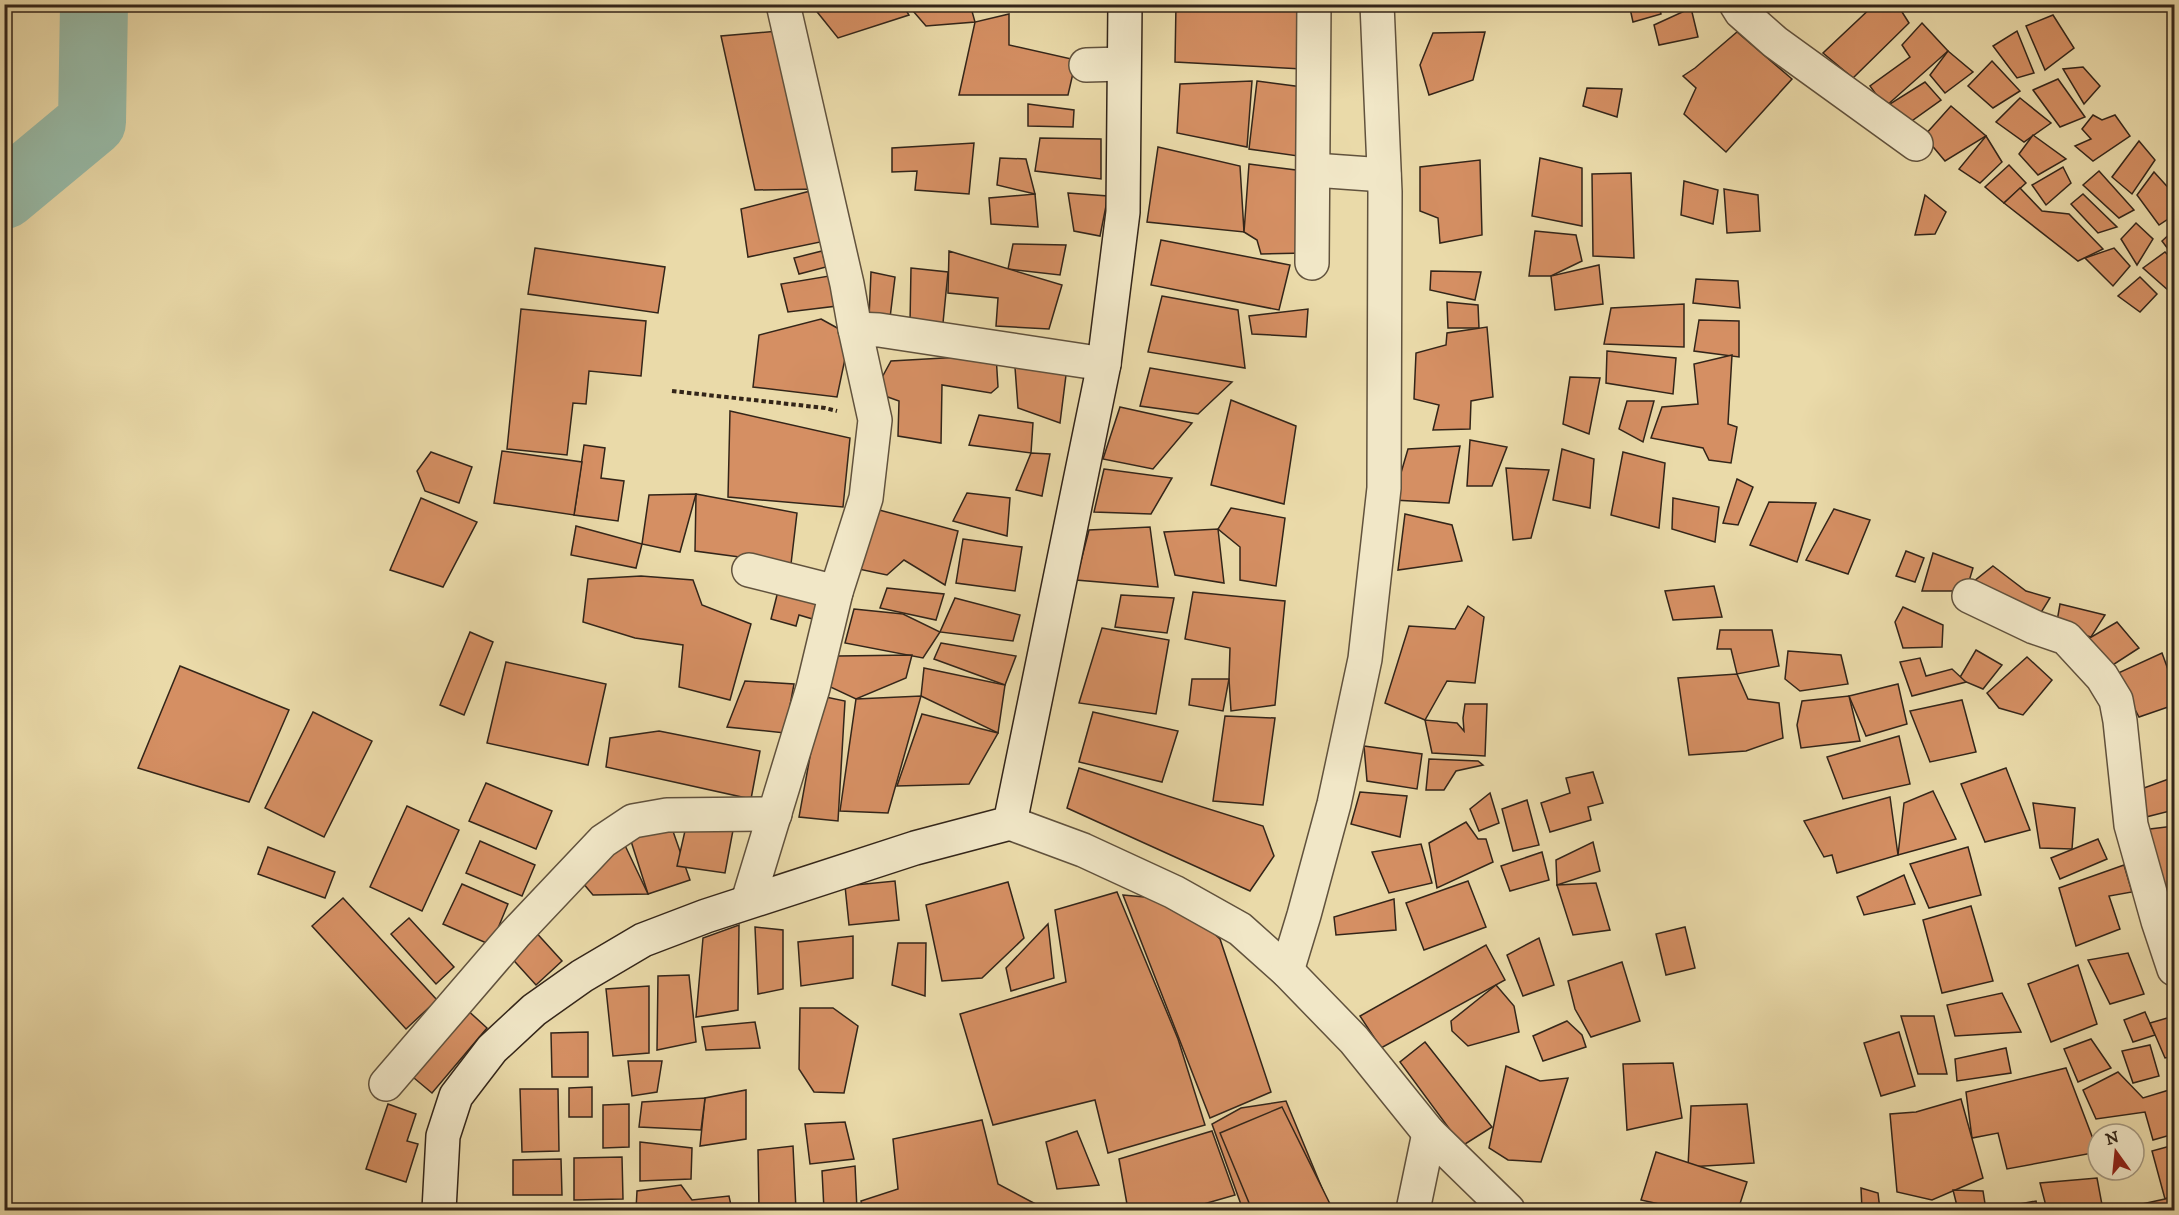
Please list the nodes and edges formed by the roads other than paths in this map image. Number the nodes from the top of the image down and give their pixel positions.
1 (783, 4) edge
2 (1125, 4) edge
3 (1314, 4) edge
4 (1377, 4) edge
5 (1736, 4) edge
6 (1123, 64) junction
7 (1086, 65) dead end
8 (1916, 144) dead end
9 (1319, 170) junction
10 (1378, 175) junction
11 (1312, 263) dead end
12 (865, 329) junction
13 (1104, 364) junction
14 (749, 570) dead end
15 (836, 592) junction
16 (1969, 596) dead end
17 (775, 814) junction
18 (1010, 823) junction
19 (748, 901) junction
20 (2175, 969) edge
21 (1287, 971) junction
22 (386, 1084) dead end
23 (1429, 1133) junction
24 (439, 1210) edge
25 (1413, 1210) edge
26 (1508, 1210) edge

1 - 12 street
2 - 6 street
3 - 9 street
4 - 10 street
5 - 8 street
6 - 7 street
6 - 13 street
9 - 10 street
9 - 11 street
10 - 21 street
12 - 13 street
12 - 15 street
13 - 18 street
14 - 15 street
15 - 17 street
16 - 20 street
17 - 19 street
17 - 22 street
18 - 19 street
18 - 21 street
19 - 24 street
21 - 23 street
23 - 25 street
23 - 26 street

